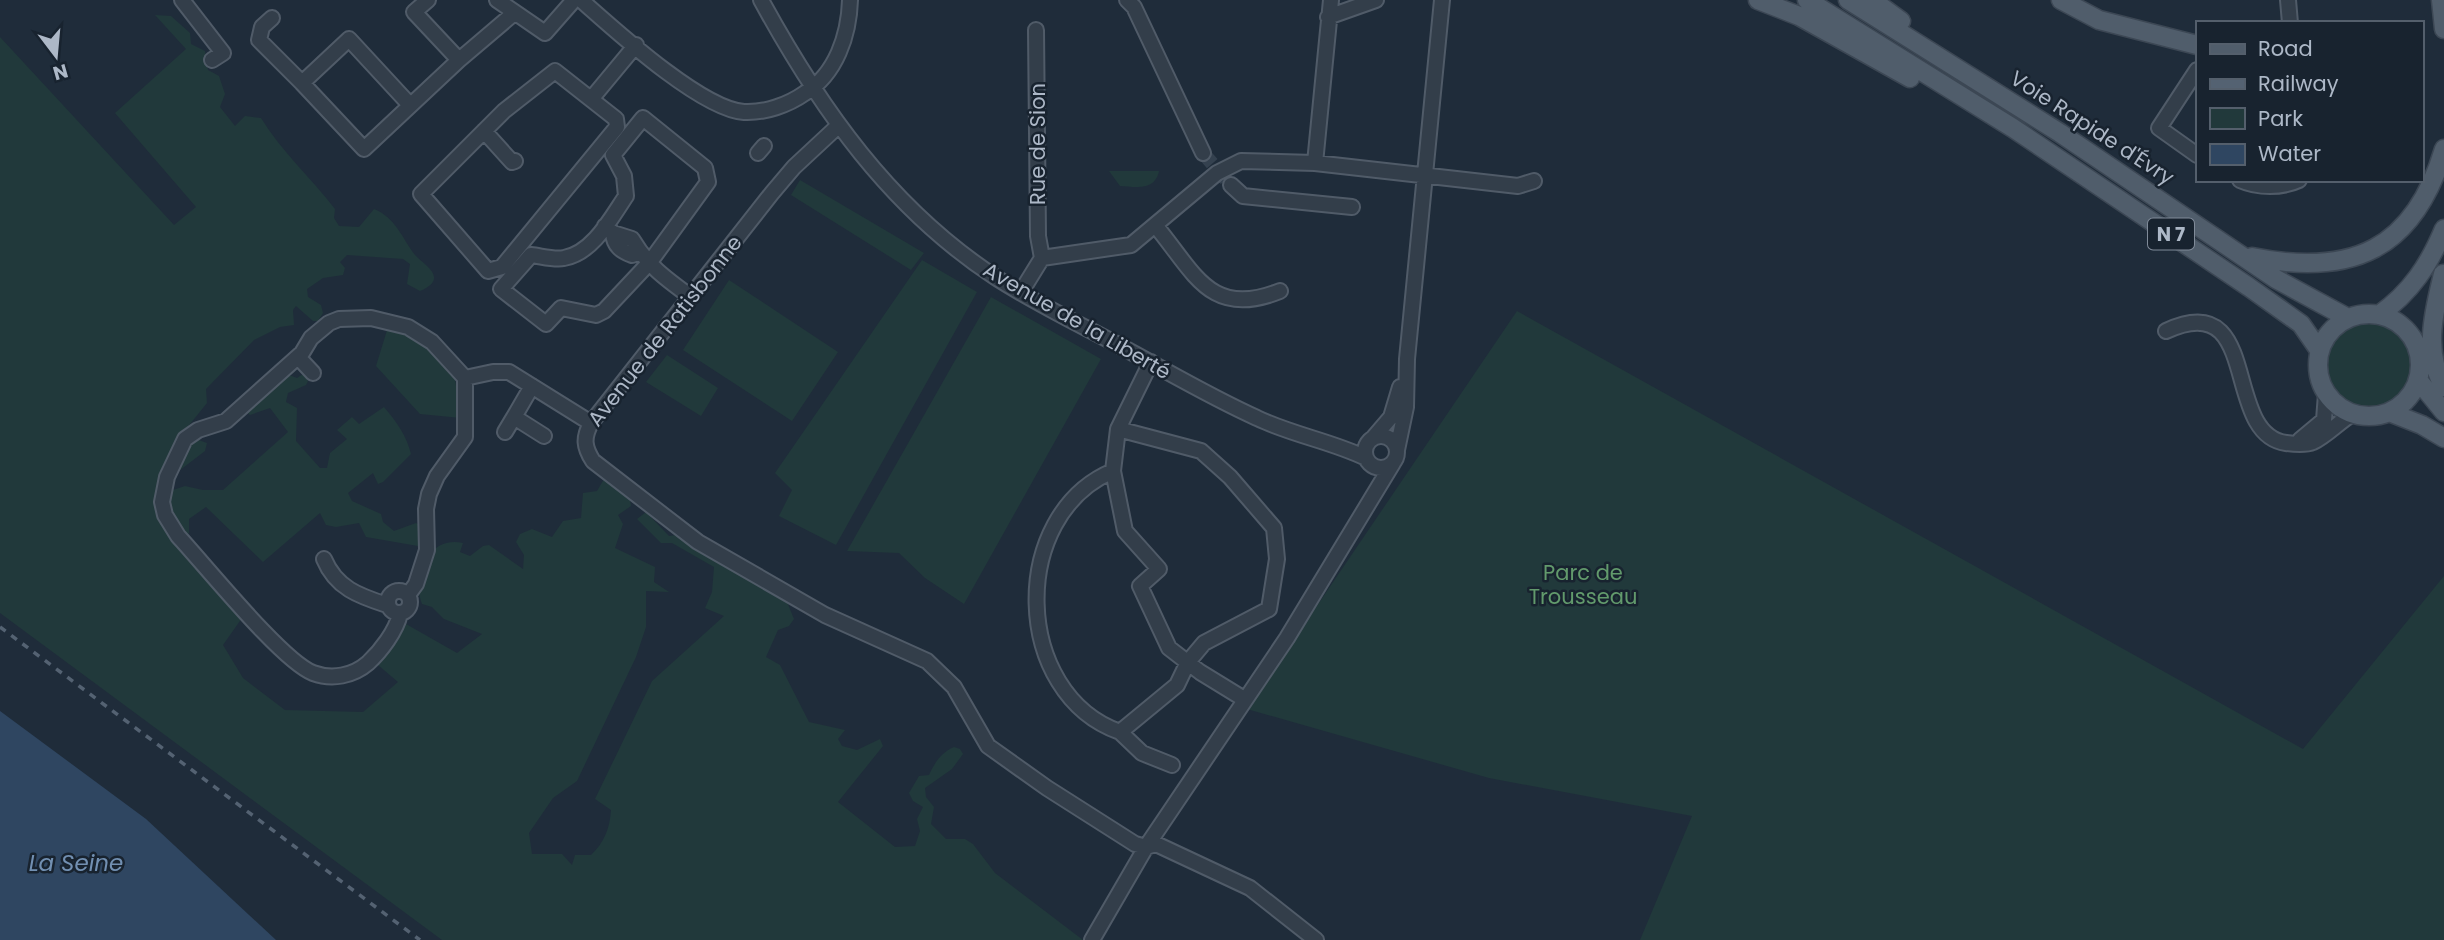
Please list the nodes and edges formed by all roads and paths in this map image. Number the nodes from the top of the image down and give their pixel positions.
1 (182, 0) edge
2 (428, 0) edge
3 (497, 0) edge
4 (574, 0) edge
5 (581, 0) edge
6 (761, 0) edge
7 (850, 0) edge
8 (1127, 0) edge
9 (1331, 0) edge
10 (1376, 0) edge
11 (1442, 0) edge
12 (1452, 0) edge
13 (1758, 0) edge
14 (1807, 0) edge
15 (1848, 0) edge
16 (1872, 0) edge
17 (2061, 0) edge
18 (2288, 0) edge
19 (2441, 0) edge
20 (513, 14) junction
21 (1328, 17) junction
22 (272, 18) dead end
23 (2290, 21) edge
24 (2444, 29) edge
25 (1036, 30) dead end
26 (2196, 45) edge
27 (636, 46) junction
28 (218, 56) dead end
29 (459, 60) junction
30 (2196, 71) edge
31 (302, 83) junction
32 (813, 89) junction
33 (1990, 89) junction
34 (592, 98) junction
35 (410, 105) junction
36 (837, 127) junction
37 (1432, 127) junction
38 (2013, 128) junction
39 (484, 131) junction
40 (2444, 149) edge
41 (1203, 153) tunnel mouth
42 (2196, 154) edge
43 (515, 161) dead end
44 (1315, 163) junction
45 (1426, 176) junction
46 (1534, 181) dead end
47 (2248, 182) edge
48 (2295, 182) edge
49 (1231, 185) tunnel mouth
50 (1352, 207) dead end
51 (1155, 225) junction
52 (2444, 229) edge
53 (609, 230) junction
54 (2241, 255) junction
55 (1042, 258) junction
56 (650, 262) junction
57 (2444, 273) edge
58 (1280, 290) dead end
59 (1021, 292) junction
60 (693, 294) junction
61 (2379, 315) junction
62 (2346, 317) junction
63 (2166, 331) dead end
64 (2415, 343) junction
65 (2319, 350) junction
66 (298, 357) junction
67 (1407, 359) junction
68 (1151, 362) junction
69 (313, 373) dead end
70 (466, 379) junction
71 (2418, 380) junction
72 (532, 386) junction
73 (2444, 387) edge
74 (2326, 394) junction
75 (2389, 412) junction
76 (2444, 412) edge
77 (2352, 414) junction
78 (514, 417) junction
79 (592, 423) junction
80 (1118, 429) junction
81 (505, 432) dead end
82 (544, 436) dead end
83 (2444, 438) edge
84 (1371, 440) junction
85 (2296, 443) junction
86 (1340, 446) junction
87 (1395, 456) junction
88 (1368, 461) junction
89 (1113, 471) junction
90 (1372, 496) junction
91 (324, 559) dead end
92 (393, 609) junction
93 (1188, 662) junction
94 (1244, 699) junction
95 (1121, 732) junction
96 (1172, 765) dead end
97 (1146, 846) junction
98 (1095, 939) edge
99 (1316, 940) edge

1 - 28 street
2 - 29 street
3 - 20 street
4 - 20 street
5 - 27 street
6 - 32 street, Avenue de la Liberté
7 - 32 street
8 - 41 street
9 - 21 street
10 - 21 street
11 - 37 street
12 - 37 street
13 - 38 main road
14 - 38 main road, N 7
15 - 33 main road, N 7
16 - 33 main road
17 - 26 main road
18 - 23 street
19 - 24 main road
20 - 29 street
21 - 44 street
22 - 31 street
25 - 55 street, Rue de Sion
27 - 32 street
27 - 34 street
29 - 35 street
30 - 42 street
31 - 35 street
31 - 35 street
32 - 36 street, Avenue de la Liberté
33 - 54 main road, Voie Rapide d'Évry / N 7
34 - 39 street
34 - 39 street
36 - 59 street, Avenue de la Liberté
36 - 60 street, Avenue de Ratisbonne
37 - 45 street
38 - 65 main road, Voie Rapide d'Évry / N 7
39 - 43 street
40 - 54 main road
44 - 45 street
44 - 51 street
45 - 46 street
45 - 67 street
47 - 48 street
49 - 50 street
51 - 55 street
51 - 58 street
52 - 61 main road
53 - 56 street
53 - 56 street
53 - 56 street
54 - 62 main road, Voie Rapide d'Évry / N 7
55 - 59 street
56 - 60 street
57 - 64 main road
57 - 73 main road
59 - 68 street, Avenue de la Liberté
60 - 79 street, Avenue de Ratisbonne
61 - 62 main road
61 - 64 main road
62 - 65 main road
63 - 85 street
64 - 71 main road
65 - 74 main road
66 - 69 street
66 - 70 street
66 - 92 street
67 - 84 street
67 - 87 street
68 - 80 street
68 - 86 street, Avenue de la Liberté
70 - 72 street
70 - 92 street
71 - 75 main road
71 - 76 main road
72 - 78 street
72 - 79 street
74 - 77 main road
74 - 85 street
75 - 77 main road
75 - 83 main road
77 - 85 street
78 - 81 street
78 - 82 street
79 - 97 street, Avenue de Ratisbonne
80 - 89 street
80 - 93 street
84 - 86 street, Avenue de la Liberté
84 - 87 street
84 - 88 street
86 - 88 street, Avenue de la Liberté
87 - 88 street
87 - 90 street
88 - 90 street
89 - 93 street
89 - 95 street
90 - 94 street
91 - 92 street
93 - 94 street
93 - 95 street
94 - 97 street
95 - 96 street
97 - 98 street
97 - 99 street

